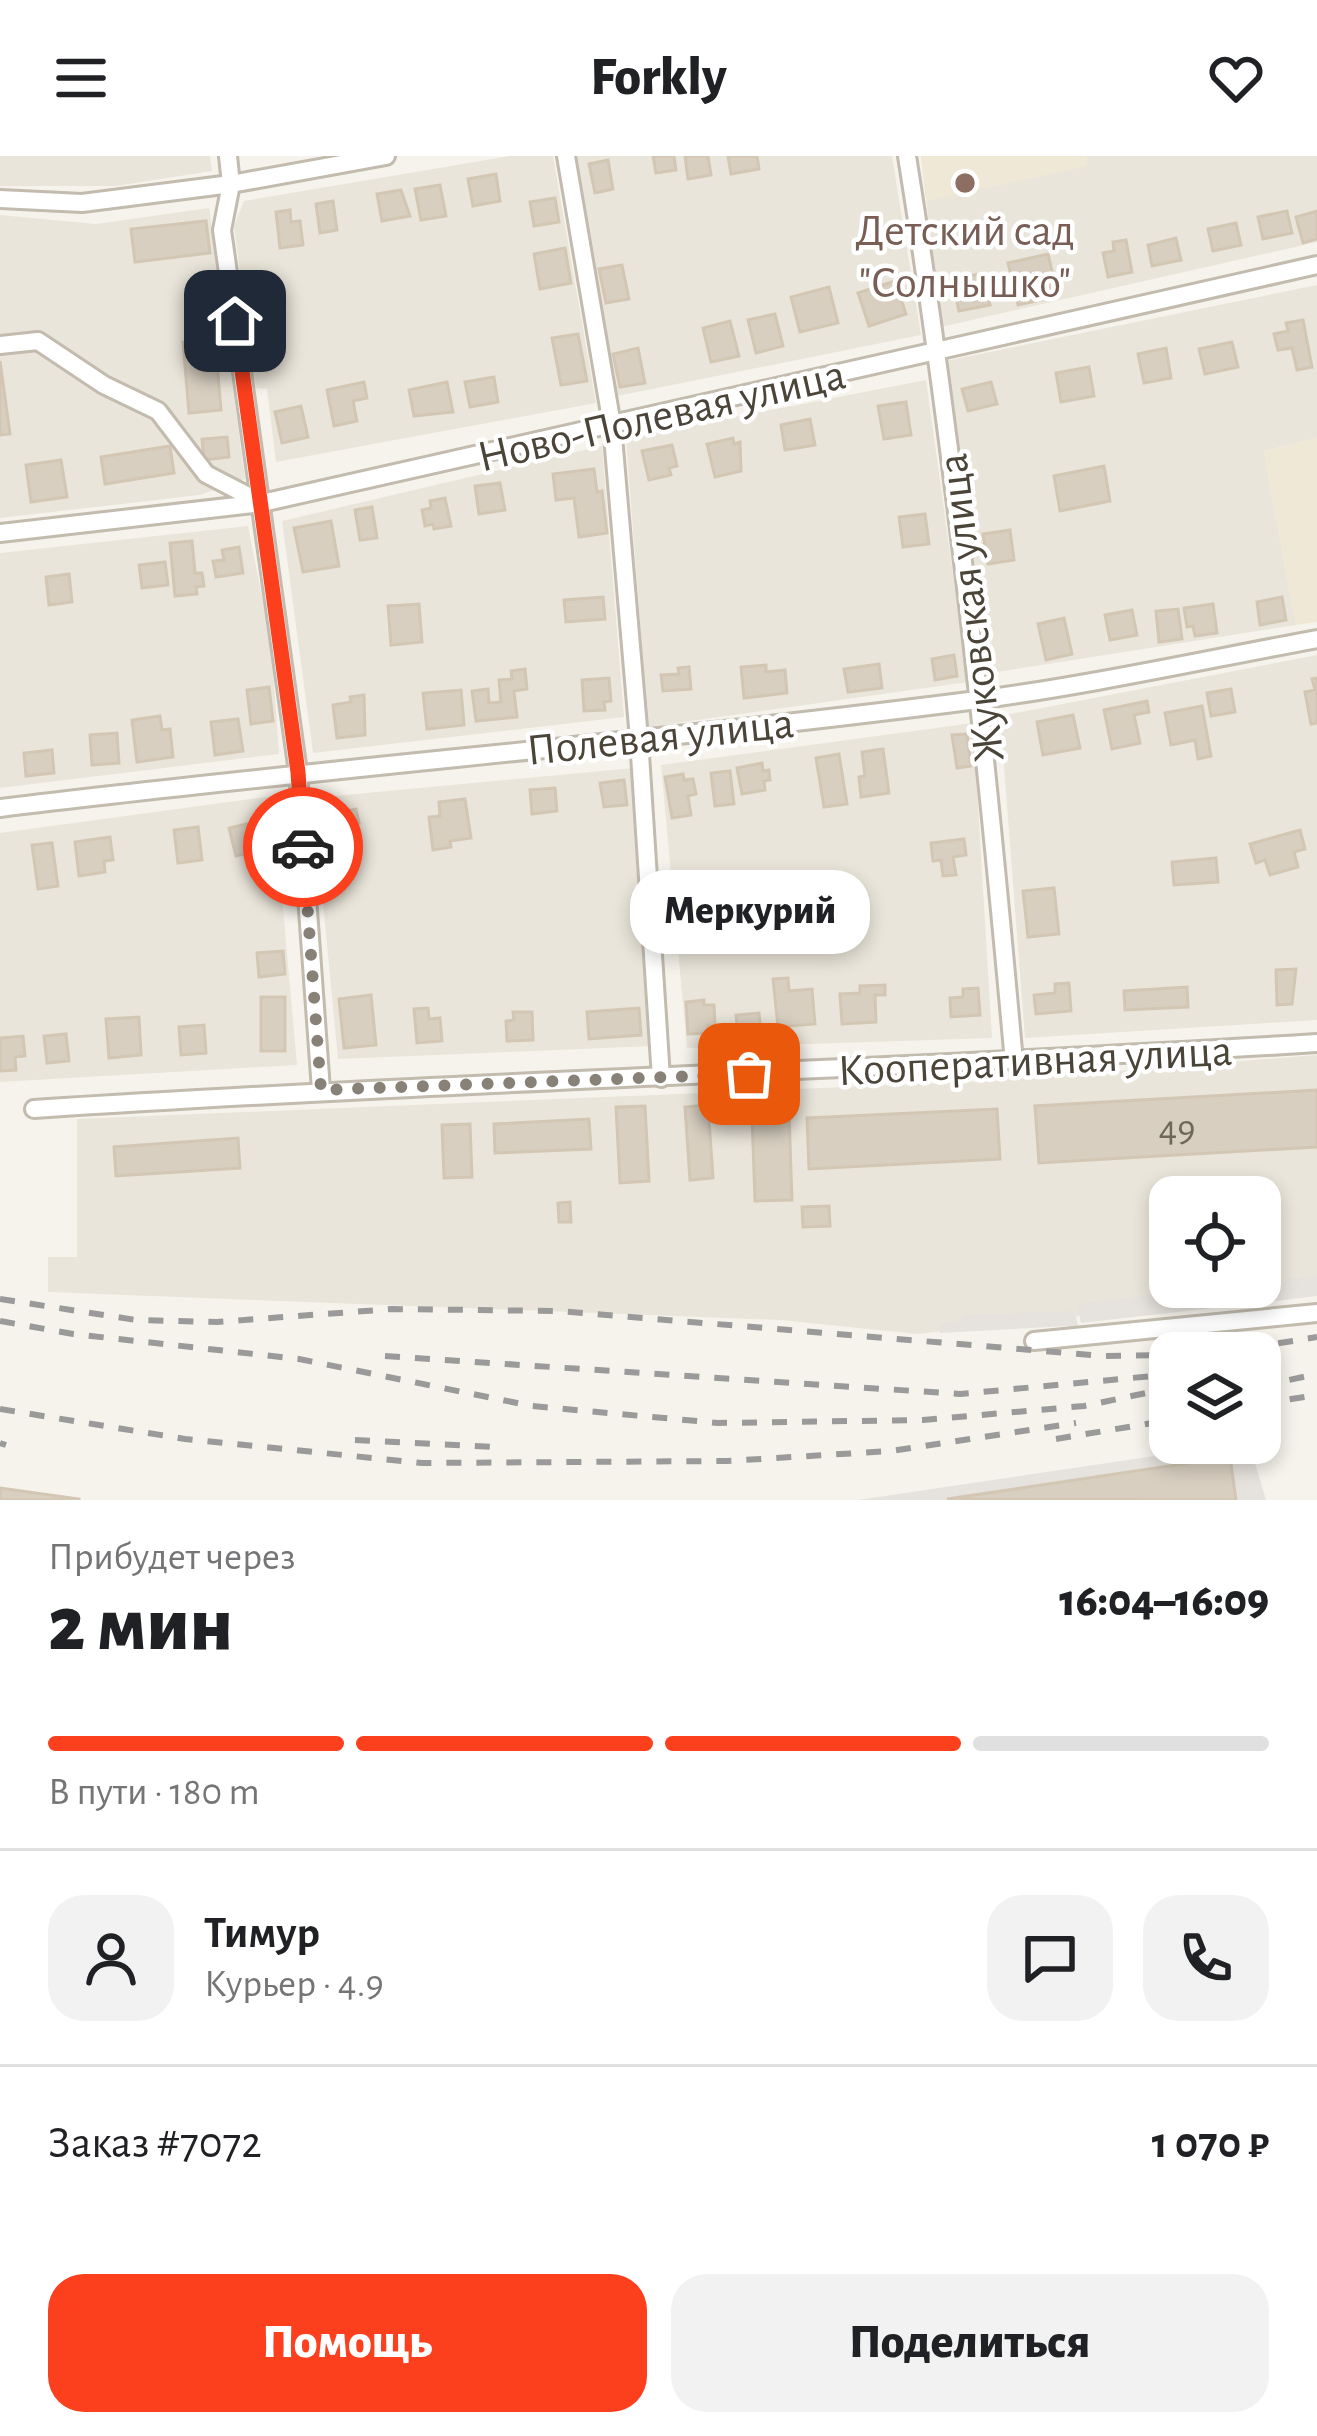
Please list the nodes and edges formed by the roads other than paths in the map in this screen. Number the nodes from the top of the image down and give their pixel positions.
1 (227, 156) edge
2 (386, 156) edge
3 (566, 156) edge
4 (907, 156) edge
5 (231, 184) junction
6 (0, 199) edge
7 (1317, 265) edge
8 (0, 345) edge
9 (938, 352) junction
10 (612, 425) junction
11 (262, 503) junction
12 (0, 533) edge
13 (1317, 639) edge
14 (982, 699) junction
15 (639, 739) junction
16 (298, 772) junction
17 (0, 808) edge
18 (1317, 1043) edge
19 (1014, 1062) junction
20 (661, 1078) junction
21 (321, 1090) junction
22 (34, 1109) dead end
23 (1317, 1313) edge
24 (1034, 1341) dead end

1 - 5 street
2 - 5 street
3 - 10 street
4 - 9 street, Жуковская улица
5 - 6 street
5 - 11 street
7 - 9 street, Ново-Полевая улица
8 - 11 street
9 - 10 street, Ново-Полевая улица
9 - 14 street, Жуковская улица
10 - 11 street, Ново-Полевая улица
10 - 15 street
11 - 12 street, Ново-Полевая улица
11 - 16 street
13 - 14 street, Полевая улица
14 - 15 street, Полевая улица
14 - 19 street, Жуковская улица
15 - 16 street, Полевая улица
15 - 20 street
16 - 17 street, Полевая улица
16 - 21 street
18 - 19 street, Кооперативная улица
19 - 20 street, Кооперативная улица
20 - 21 street, Кооперативная улица
21 - 22 street, Кооперативная улица
23 - 24 street

